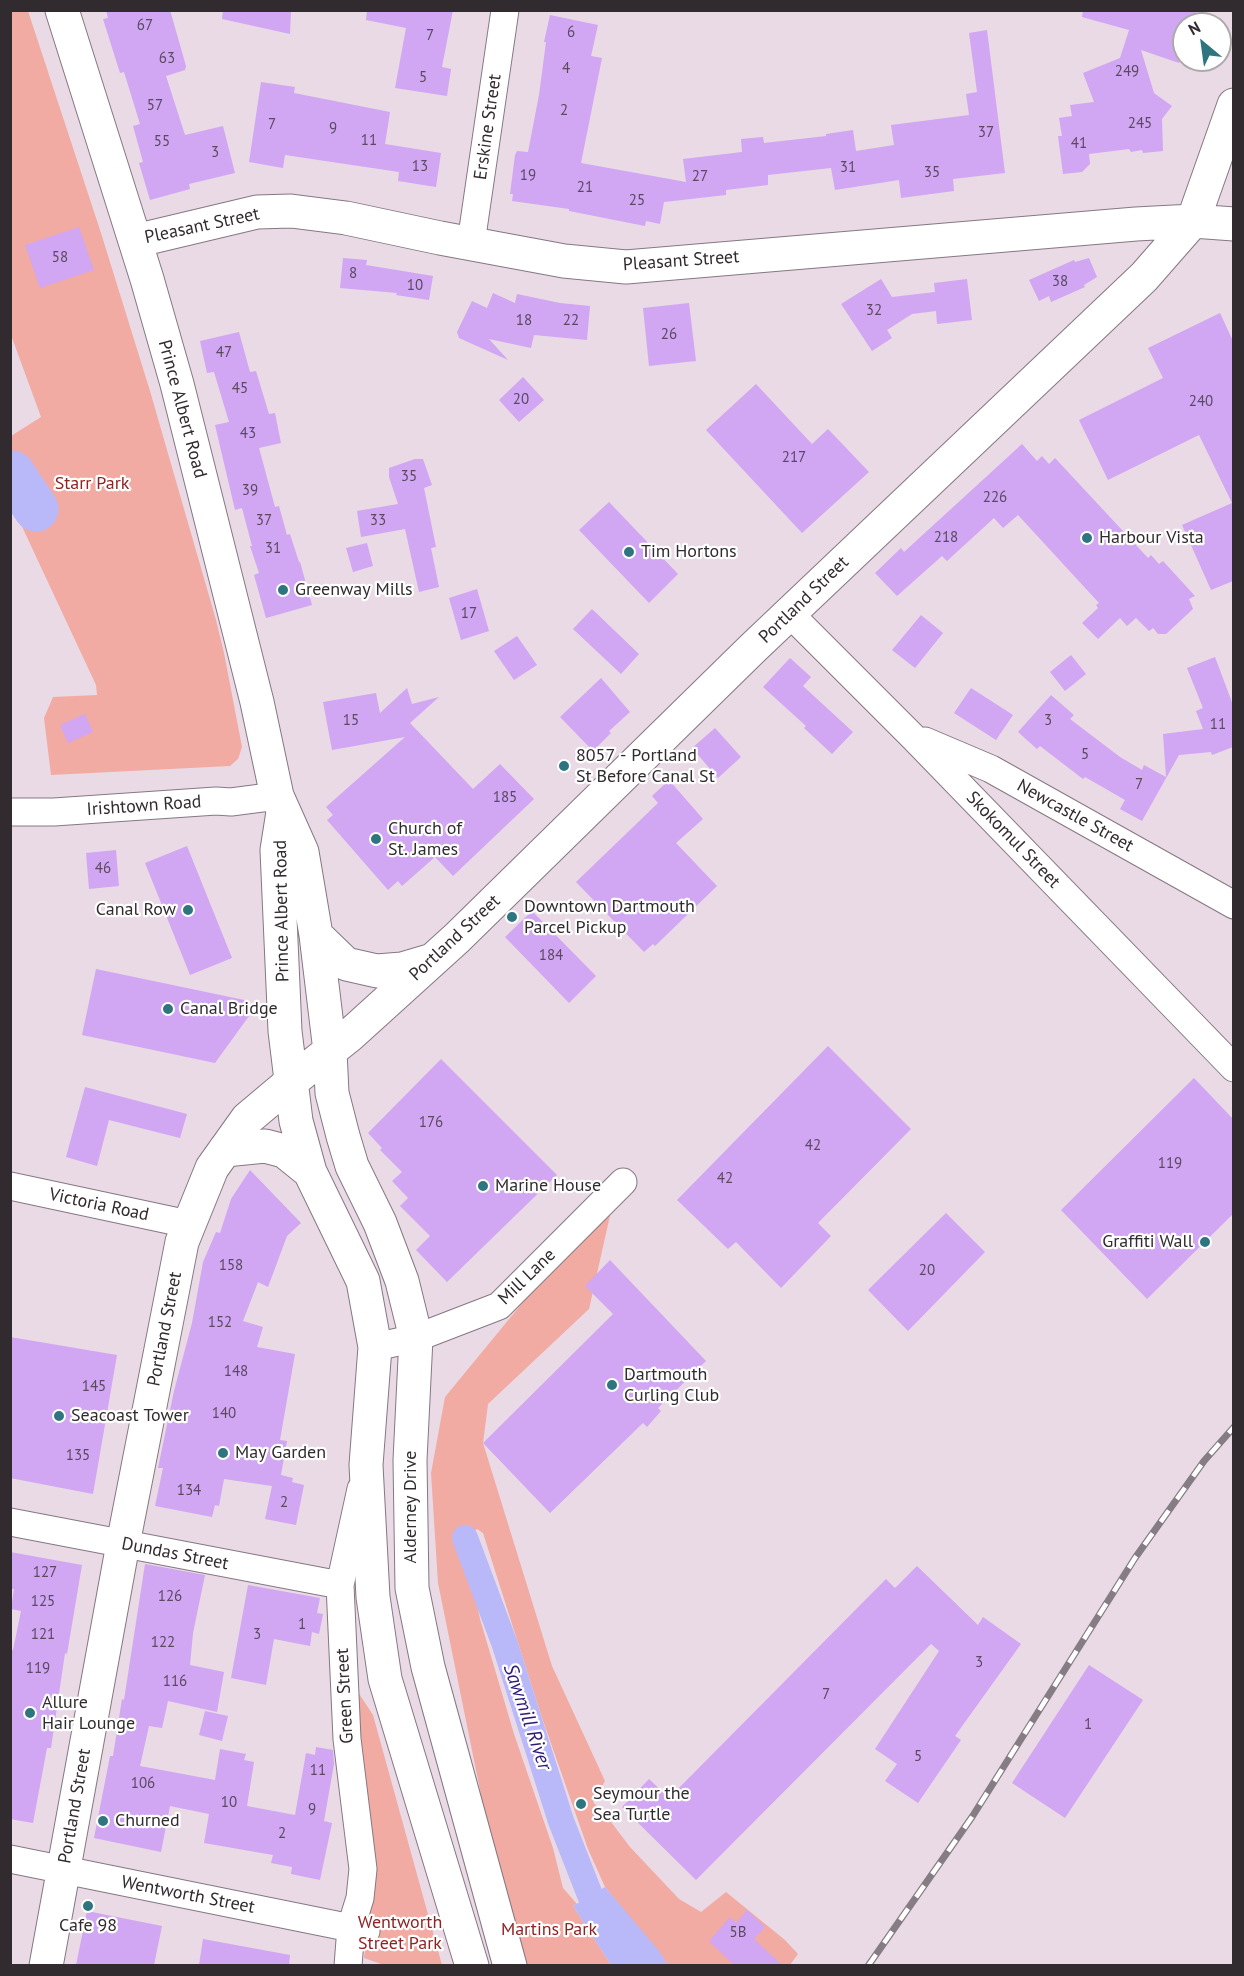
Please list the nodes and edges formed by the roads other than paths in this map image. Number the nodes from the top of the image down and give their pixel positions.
1 (62, 10) edge
2 (505, 10) edge
3 (1233, 105) edge
4 (1193, 221) junction
5 (1233, 224) edge
6 (135, 241) junction
7 (471, 243) junction
8 (790, 614) junction
9 (913, 737) junction
10 (280, 804) junction
11 (10, 812) edge
12 (1233, 905) edge
13 (316, 935) junction
14 (432, 960) junction
15 (330, 1051) junction
16 (1233, 1068) edge
17 (291, 1082) junction
18 (225, 1150) junction
19 (310, 1172) junction
20 (623, 1182) dead end
21 (10, 1186) edge
22 (188, 1224) junction
23 (416, 1338) junction
24 (375, 1347) junction
25 (366, 1465) junction
26 (10, 1522) edge
27 (123, 1544) junction
28 (340, 1585) junction
29 (10, 1859) edge
30 (63, 1870) junction
31 (359, 1929) junction
32 (46, 1965) edge
33 (348, 1965) edge
34 (472, 1965) edge
35 (510, 1965) edge

1 - 6 main road, Prince Albert Road
2 - 7 street, Erskine Street
3 - 4 main road, Portland Street
4 - 5 main road, Pleasant Street
4 - 7 main road, Pleasant Street
4 - 8 main road, Portland Street
6 - 7 main road, Pleasant Street
6 - 10 main road, Prince Albert Road
8 - 9 street, Skokomul Street
8 - 14 main road, Portland Street
9 - 12 street, Newcastle Street
9 - 16 street, Skokomul Street
10 - 11 street, Irishtown Road
10 - 13 main road, Prince Albert Road
10 - 17 main road, Prince Albert Road
13 - 14 main road
13 - 15 main road, Prince Albert Road
14 - 15 main road, Portland Street
15 - 17 main road, Portland Street
15 - 23 main road, Alderney Drive
17 - 18 main road, Portland Street
17 - 19 main road
18 - 19 main road
18 - 22 main road, Portland Street
19 - 24 main road
20 - 23 street, Mill Lane
21 - 22 street, Victoria Road
22 - 27 main road, Portland Street
23 - 24 street, Mill Lane
23 - 35 main road, Alderney Drive
24 - 25 main road
25 - 28 street, Green Street
25 - 34 main road
26 - 27 street, Dundas Street
27 - 28 street, Dundas Street
27 - 30 main road, Portland Street
28 - 31 street, Green Street
29 - 30 street, Wentworth Street
30 - 31 street, Wentworth Street
30 - 32 main road, Portland Street
31 - 33 street, Green Street

